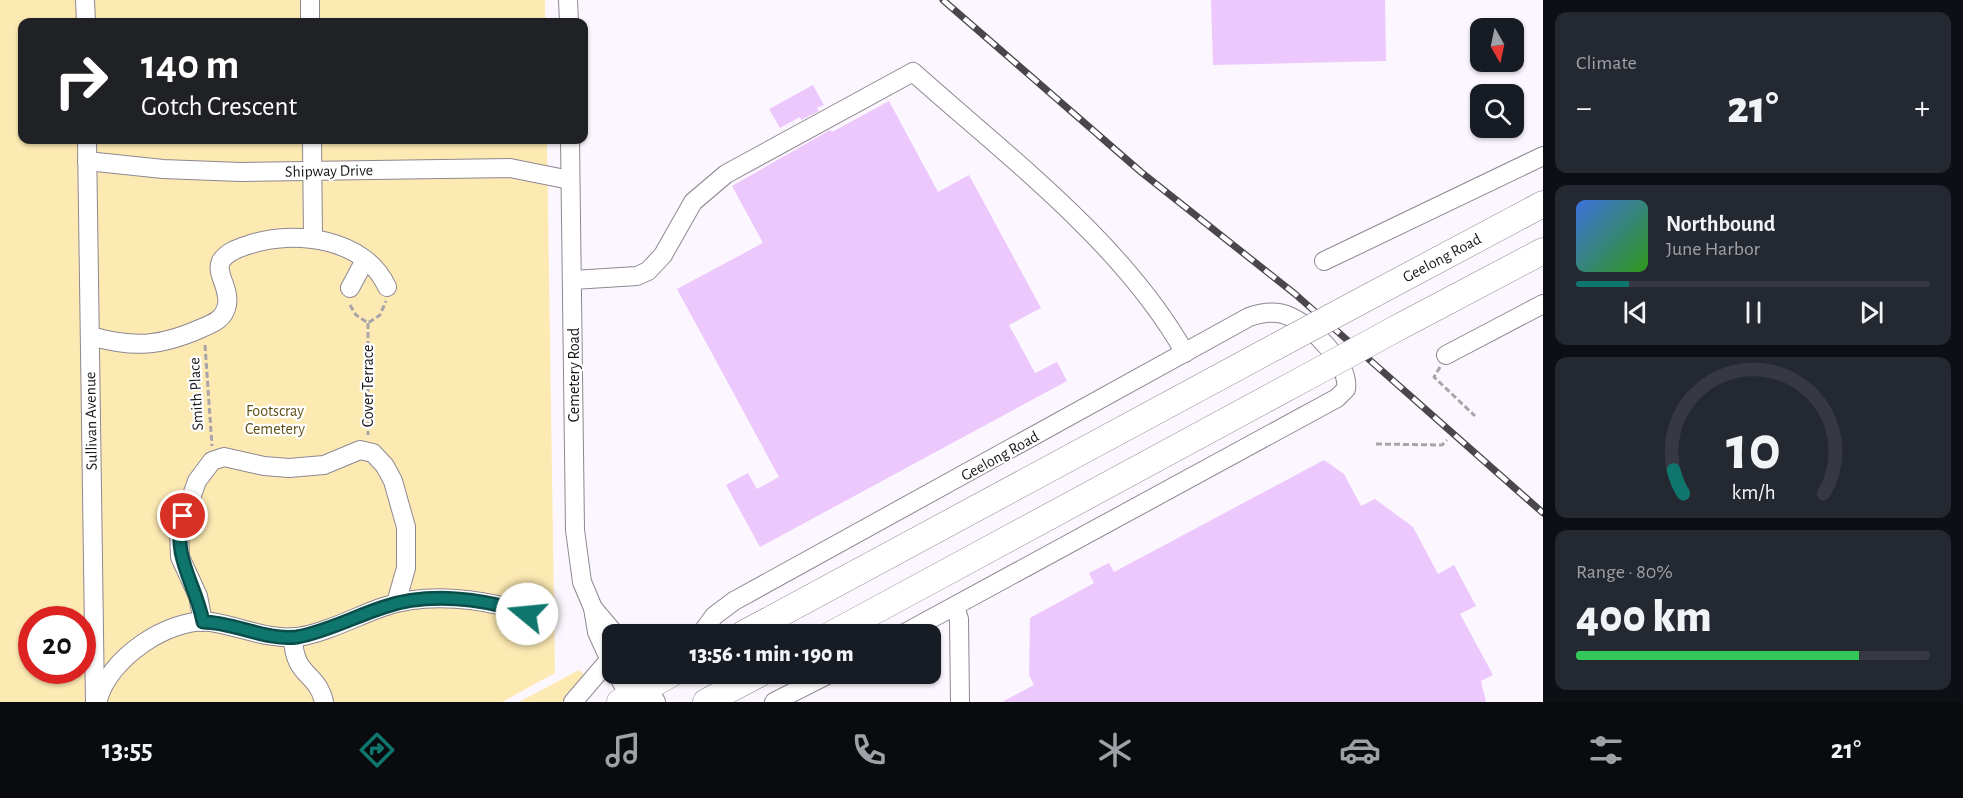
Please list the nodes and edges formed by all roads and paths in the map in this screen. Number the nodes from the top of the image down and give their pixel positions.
1 (85, 0) edge
2 (310, 0) edge
3 (568, 0) edge
4 (86, 18) edge
5 (310, 18) edge
6 (569, 18) edge
7 (87, 144) edge
8 (312, 144) edge
9 (570, 144) edge
10 (1543, 156) edge
11 (87, 161) junction
12 (312, 171) junction
13 (570, 180) junction
14 (1543, 204) edge
15 (312, 238) junction
16 (1543, 250) edge
17 (365, 260) junction
18 (1324, 261) dead end
19 (573, 280) junction
20 (387, 287) joint
21 (350, 288) joint
22 (1543, 304) edge
23 (368, 323) junction
24 (206, 326) junction
25 (90, 336) junction
26 (1185, 353) junction
27 (1446, 356) joint
28 (1475, 416) dead end
29 (1447, 441) dead end
30 (367, 443) junction
31 (1376, 444) dead end
32 (216, 459) junction
33 (396, 603) junction
34 (955, 607) junction
35 (593, 608) junction
36 (527, 614) dead end
37 (203, 622) junction
38 (609, 624) edge
39 (708, 624) edge
40 (762, 624) edge
41 (850, 624) edge
42 (922, 624) edge
43 (293, 637) junction
44 (602, 643) edge
45 (602, 676) edge
46 (654, 684) edge
47 (740, 684) edge
48 (809, 684) edge
49 (638, 694) edge
50 (96, 702) edge
51 (324, 702) edge
52 (573, 702) edge
53 (705, 702) edge
54 (774, 702) edge
55 (960, 702) edge

1 - 4 street
2 - 5 street
3 - 6 street
7 - 11 street, Sullivan Avenue
8 - 12 street
9 - 13 street, Cemetery Road
10 - 18 street
11 - 12 street, Shipway Drive
11 - 25 street, Sullivan Avenue
12 - 13 street, Shipway Drive
12 - 15 street
13 - 19 street, Cemetery Road
14 - 40 highway, Geelong Road, bridge
15 - 17 street
15 - 24 street
16 - 41 highway, bridge
17 - 20 street
17 - 21 street
19 - 26 street
19 - 35 street, Cemetery Road
20 - 23 path
21 - 23 path
22 - 27 street
23 - 30 path, Cover Terrace
24 - 25 street
24 - 32 path, Smith Place
25 - 50 street, Sullivan Avenue
26 - 34 street, Geelong Road
26 - 39 street, Geelong Road
27 - 28 path
29 - 31 path
30 - 32 street
30 - 33 street
32 - 37 street
33 - 36 street
33 - 43 street
34 - 42 street, Geelong Road
34 - 55 street
35 - 38 street, Cemetery Road
35 - 44 street, Cemetery Road
37 - 43 street
37 - 50 street
43 - 51 street
45 - 52 street
46 - 49 highway
47 - 53 highway
48 - 54 street

